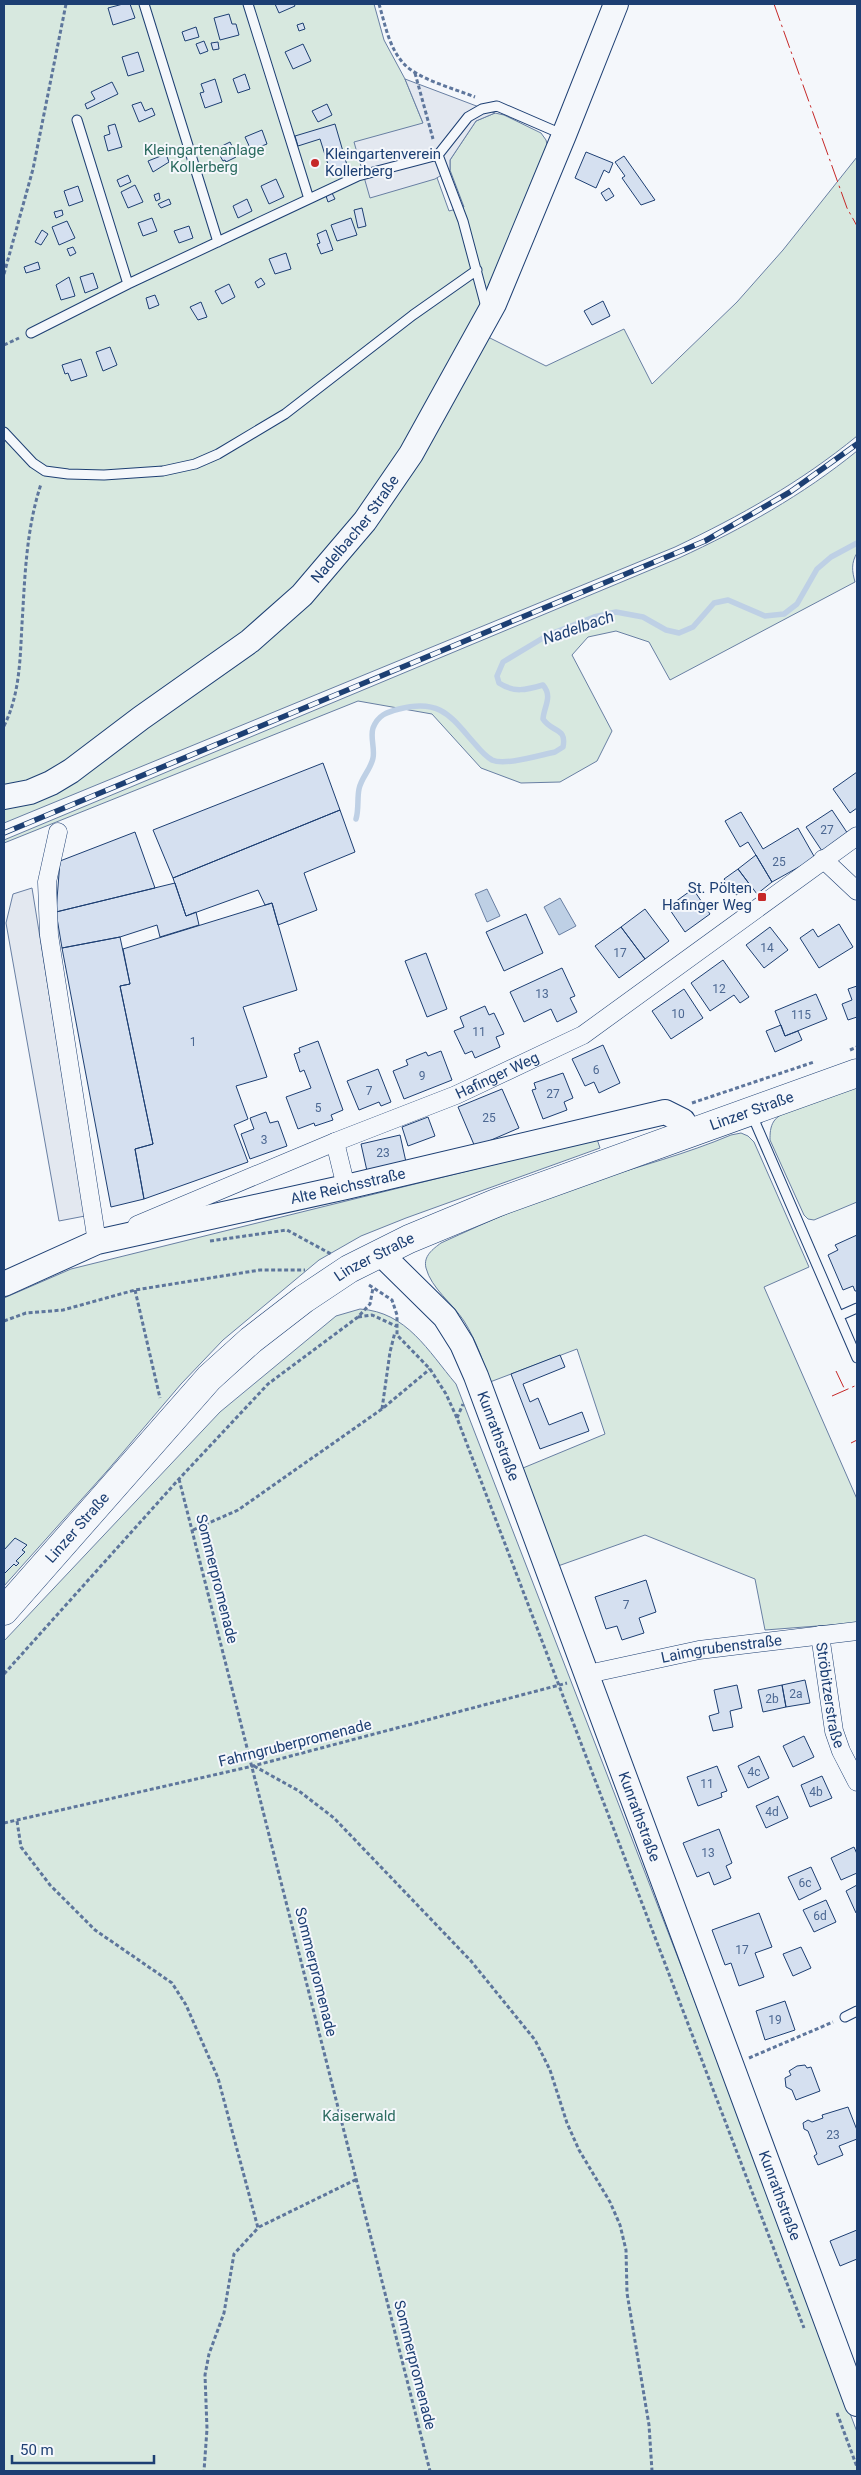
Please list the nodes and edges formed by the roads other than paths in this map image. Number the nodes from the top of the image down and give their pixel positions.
1 (144, 4) edge
2 (248, 4) edge
3 (616, 4) edge
4 (77, 120) dead end
5 (564, 136) junction
6 (438, 155) junction
7 (309, 199) junction
8 (218, 242) junction
9 (477, 270) junction
10 (128, 284) junction
11 (488, 315) junction
12 (31, 333) dead end
13 (4, 432) edge
14 (4, 797) edge
15 (58, 832) dead end
16 (857, 836) edge
17 (823, 859) junction
18 (857, 891) edge
19 (853, 1062) edge
20 (750, 1111) junction
21 (689, 1132) junction
22 (335, 1142) junction
23 (346, 1187) junction
24 (97, 1242) junction
25 (380, 1253) junction
26 (4, 1284) edge
27 (857, 1308) edge
28 (839, 1316) junction
29 (857, 1358) edge
30 (4, 1611) edge
31 (857, 1631) edge
32 (820, 1635) junction
33 (589, 1678) junction
34 (857, 1782) edge
35 (857, 2011) edge
36 (845, 2017) road end
37 (847, 2407) edge

1 - 8 lane
2 - 7 lane
3 - 5 street, Nadelbacher Straße
4 - 10 lane
5 - 6 lane
5 - 11 street, Nadelbacher Straße
6 - 7 lane
6 - 9 lane
7 - 8 lane
8 - 10 lane
9 - 11 lane
9 - 13 lane
10 - 12 lane
11 - 14 street, Nadelbacher Straße
15 - 24 street
16 - 17 street, Hafinger Weg
17 - 18 street
17 - 22 street, Hafinger Weg
19 - 20 main road, Linzer Straße
20 - 21 main road, Linzer Straße
20 - 28 lane
21 - 23 street, Alte Reichsstraße
21 - 25 main road, Linzer Straße
22 - 23 street
22 - 24 street, Hafinger Weg
23 - 24 street, Alte Reichsstraße
24 - 26 street, Alte Reichsstraße
25 - 30 main road, Linzer Straße
25 - 33 street, Kunrathstraße
27 - 28 lane
28 - 29 lane
31 - 32 street, Laimgrubenstraße
32 - 33 street, Laimgrubenstraße
32 - 34 street, Ströbitzerstraße
33 - 37 street, Kunrathstraße
35 - 36 lane

